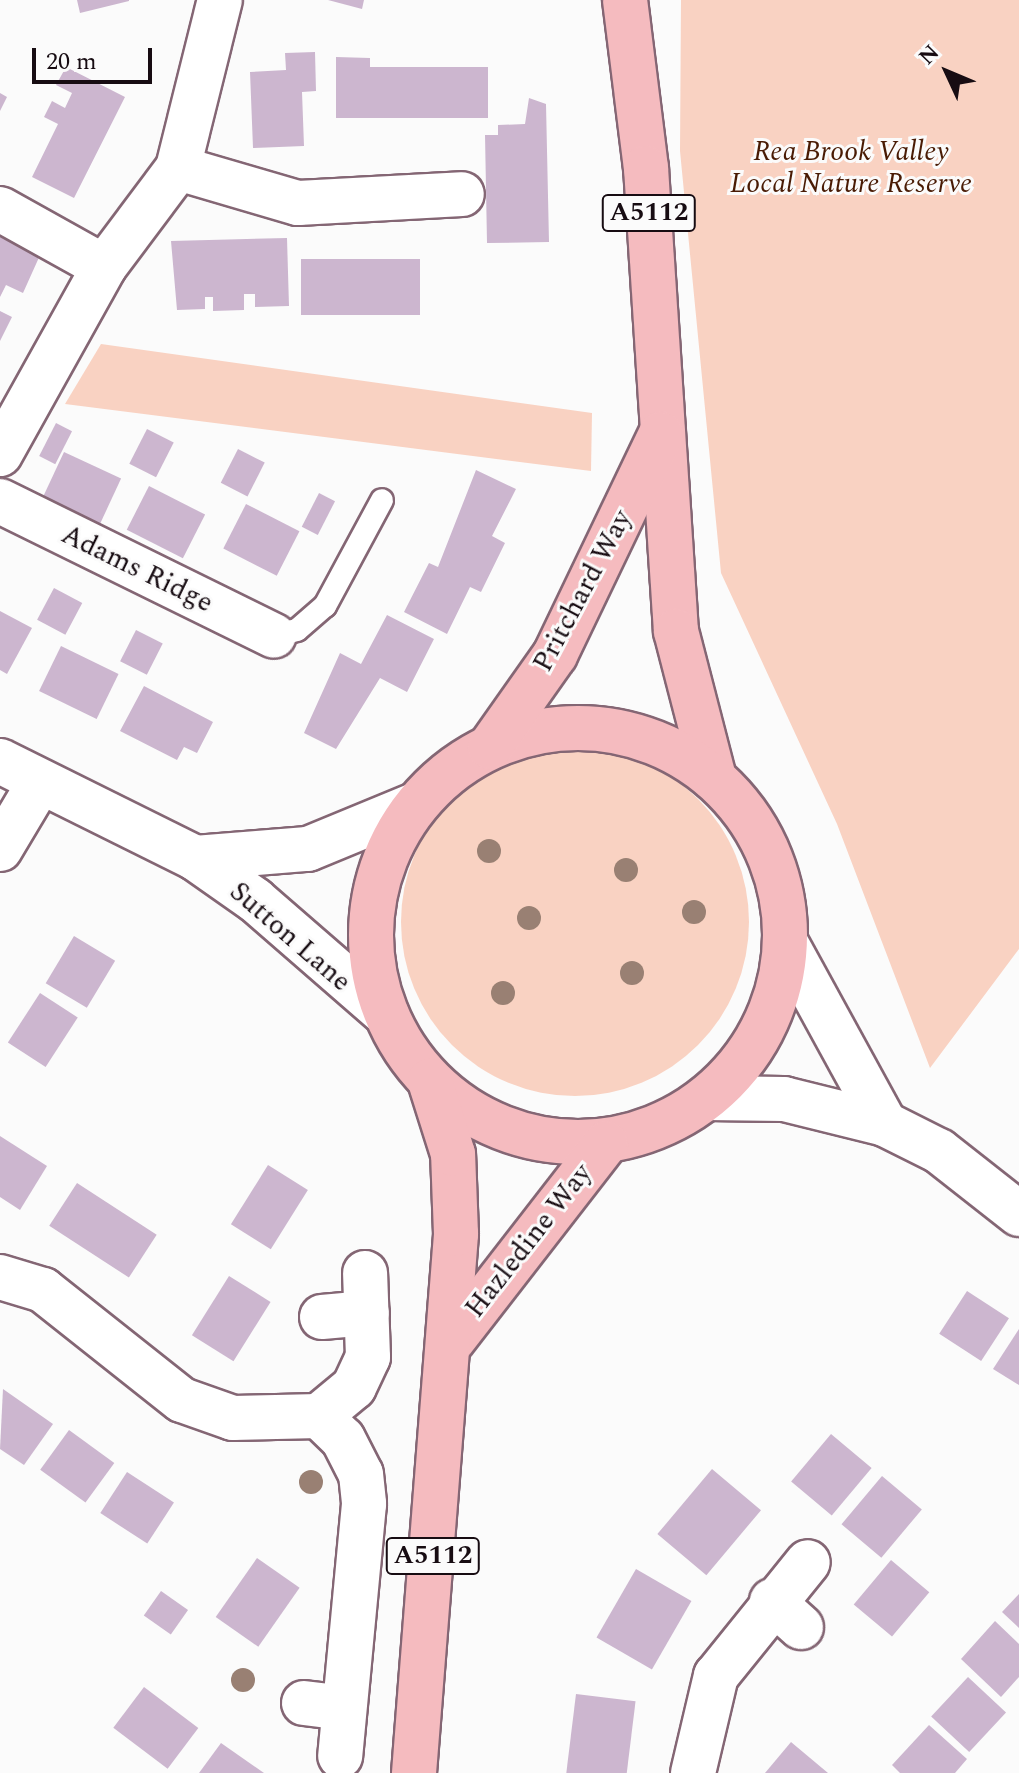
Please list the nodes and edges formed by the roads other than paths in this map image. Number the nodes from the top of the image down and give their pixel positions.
1 (220, 0) edge
2 (625, 0) edge
3 (178, 168) junction
4 (462, 194) dead end
5 (0, 209) edge
6 (104, 267) junction
7 (663, 428) junction
8 (0, 454) edge
9 (382, 500) dead end
10 (0, 501) edge
11 (274, 636) joint
12 (490, 747) junction
13 (0, 761) edge
14 (714, 778) junction
15 (40, 782) junction
16 (417, 804) junction
17 (0, 849) edge
18 (195, 858) junction
19 (787, 945) junction
20 (386, 1014) junction
21 (430, 1081) junction
22 (707, 1098) junction
23 (885, 1124) junction
24 (606, 1143) junction
25 (1019, 1214) edge
26 (0, 1277) edge
27 (322, 1317) dead end
28 (453, 1340) junction
29 (319, 1416) junction
30 (808, 1562) dead end
31 (340, 1756) dead end
32 (414, 1773) edge
33 (693, 1773) edge

1 - 3 street
2 - 7 main road, Pritchard Way / A5112
3 - 4 street
3 - 6 street
5 - 6 street
6 - 8 street
7 - 12 main road, Pritchard Way / A5112
7 - 14 main road, Pritchard Way / A5112
9 - 11 lane
10 - 11 street, Adams Ridge
12 - 14 main road
12 - 16 main road
13 - 15 street, Sutton Lane
14 - 19 main road
15 - 17 street
15 - 18 street, Sutton Lane
16 - 18 street, Sutton Lane
16 - 20 main road
18 - 20 street, Sutton Lane
19 - 22 main road
19 - 23 street
20 - 21 main road
21 - 24 main road
21 - 28 main road, Hazledine Way / A5112
22 - 23 street
22 - 24 main road
23 - 25 street
24 - 28 main road, Hazledine Way
26 - 29 street
27 - 29 street
28 - 32 main road, Hazledine Way / A5112
29 - 31 street
30 - 33 street

